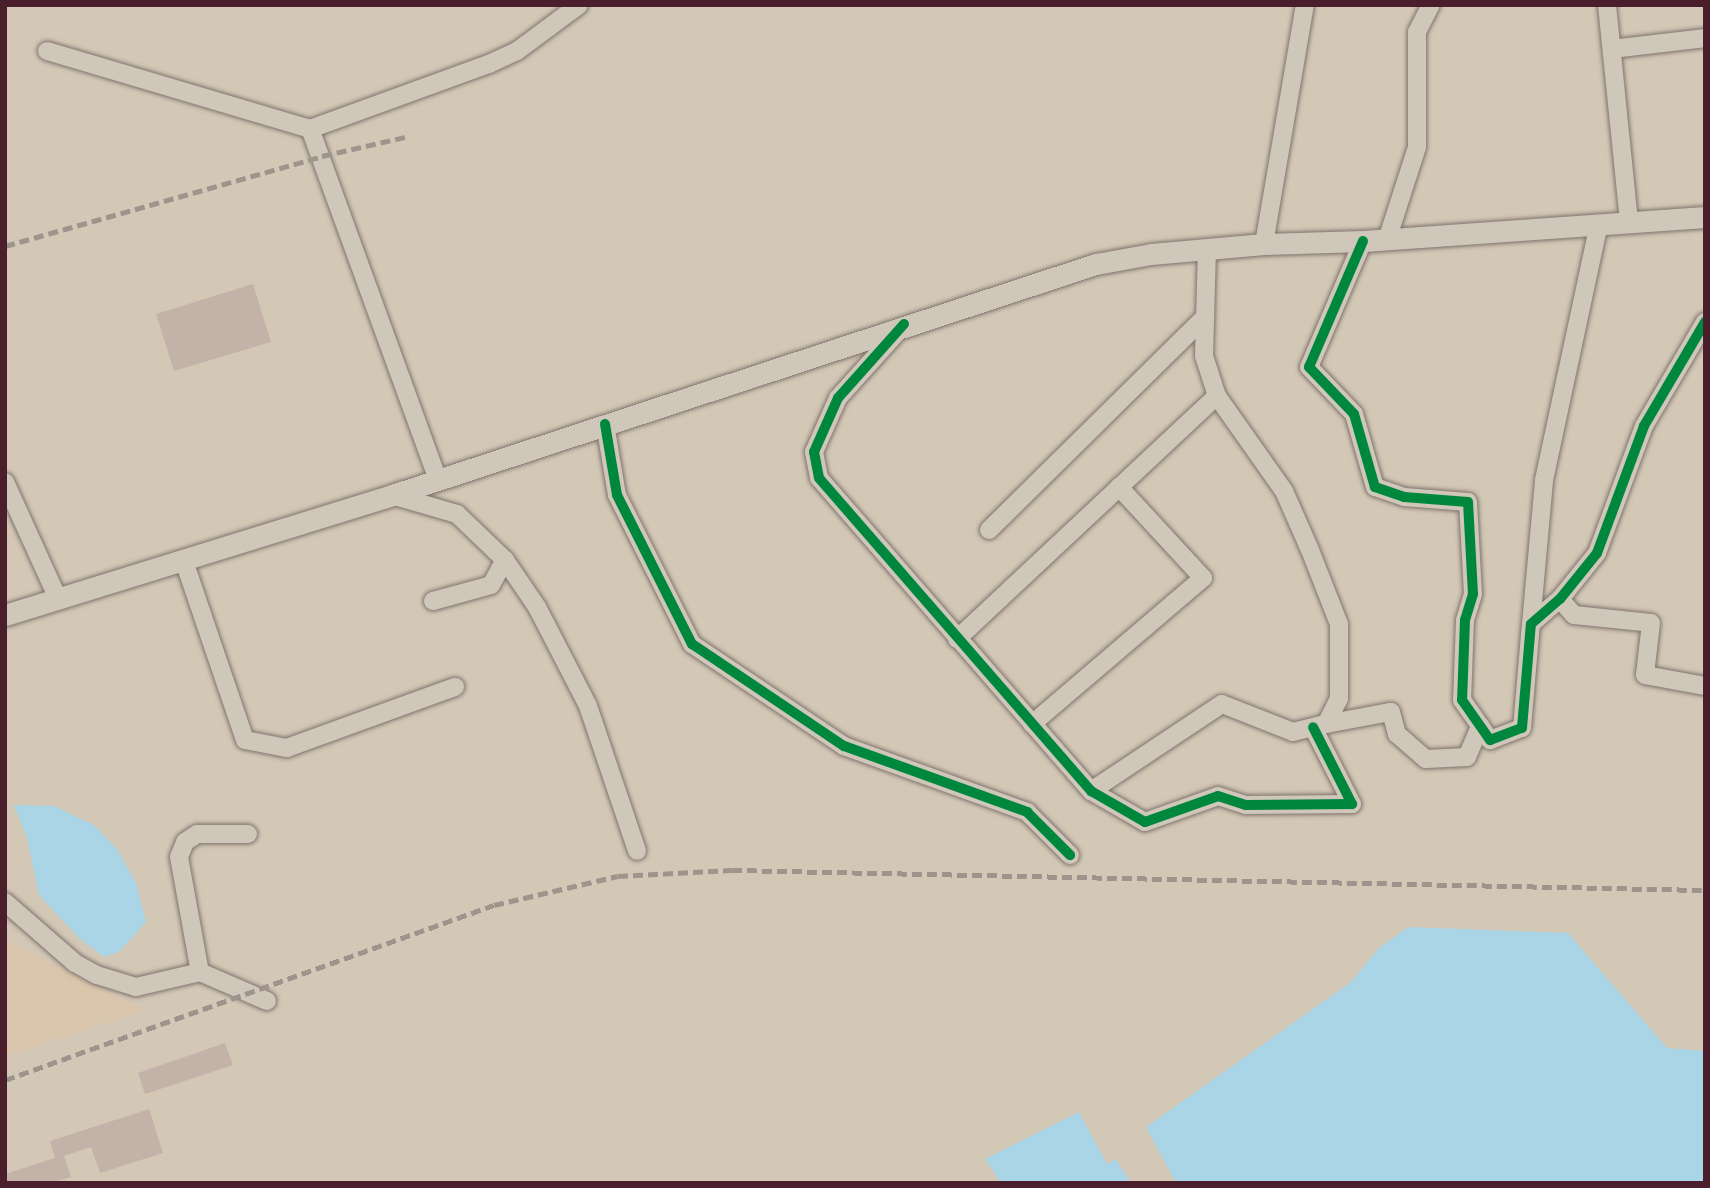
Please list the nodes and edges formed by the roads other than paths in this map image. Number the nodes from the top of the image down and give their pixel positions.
1 (579, 5) edge
2 (1304, 5) edge
3 (1431, 5) edge
4 (1607, 5) edge
5 (1705, 38) edge
6 (1612, 49) junction
7 (47, 51) dead end
8 (310, 129) junction
9 (1705, 217) edge
10 (1629, 222) junction
11 (1599, 224) junction
12 (1387, 240) junction
13 (1363, 242) junction
14 (1264, 244) junction
15 (1207, 248) junction
16 (1205, 317) junction
17 (1705, 322) edge
18 (904, 324) junction
19 (1217, 396) junction
20 (605, 424) junction
21 (438, 480) junction
22 (5, 482) edge
23 (1119, 487) junction
24 (392, 495) junction
25 (989, 530) dead end
26 (505, 560) junction
27 (184, 561) junction
28 (58, 599) junction
29 (1560, 599) junction
30 (433, 601) dead end
31 (5, 615) edge
32 (1531, 624) junction
33 (957, 639) junction
34 (1705, 686) edge
35 (455, 687) dead end
36 (1032, 724) junction
37 (1319, 726) junction
38 (1480, 726) junction
39 (1091, 791) junction
40 (248, 834) dead end
41 (637, 851) dead end
42 (1070, 855) dead end
43 (5, 902) edge
44 (200, 972) junction
45 (267, 1001) dead end

1 - 8 street
2 - 14 street
3 - 12 street
4 - 6 street
5 - 6 street
6 - 10 street
7 - 8 street
8 - 21 street
9 - 10 main road
10 - 11 main road
11 - 12 main road
11 - 32 street
12 - 13 main road
13 - 14 main road
13 - 38 street
14 - 15 main road
15 - 16 street
15 - 18 main road
16 - 19 street
16 - 25 street
17 - 29 street
18 - 20 main road
18 - 33 street
19 - 23 street
19 - 37 street
20 - 21 main road
20 - 42 street
21 - 24 main road
22 - 28 street
23 - 33 street
23 - 36 street
24 - 26 street
24 - 27 main road
26 - 30 street
26 - 41 street
27 - 28 main road
27 - 35 street
28 - 31 main road
29 - 32 street
29 - 34 street
32 - 38 street
33 - 36 street
36 - 39 street
37 - 38 street
37 - 39 street
37 - 39 street
40 - 44 street
43 - 44 street
44 - 45 street

